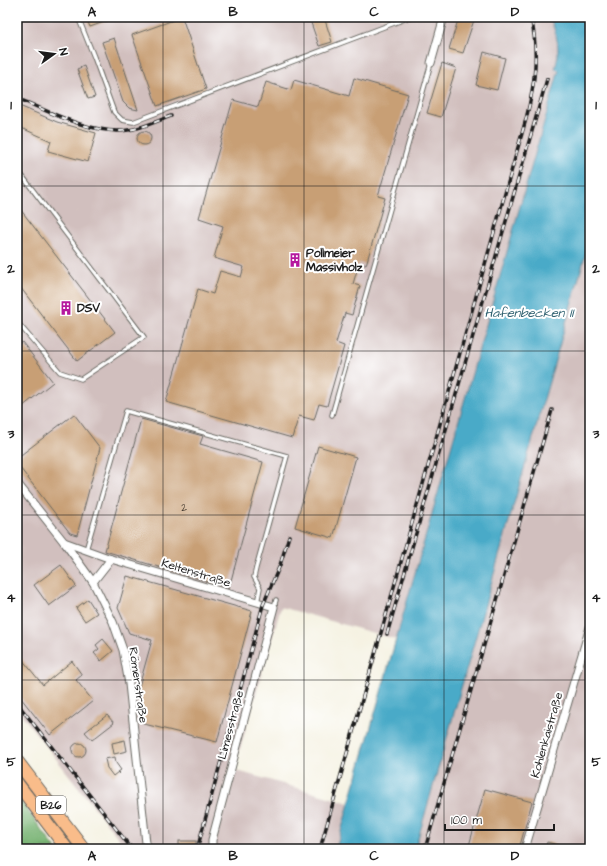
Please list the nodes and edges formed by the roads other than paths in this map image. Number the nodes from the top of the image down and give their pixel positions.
1 (78, 17) edge
2 (410, 17) edge
3 (444, 17) edge
4 (431, 63) joint
5 (17, 169) edge
6 (17, 322) edge
7 (332, 415) dead end
8 (17, 483) edge
9 (64, 542) junction
10 (86, 550) junction
11 (111, 559) junction
12 (93, 582) junction
13 (256, 603) junction
14 (275, 604) joint
15 (590, 627) edge
16 (17, 761) edge
17 (17, 783) edge
18 (67, 849) edge
19 (84, 849) edge
20 (148, 849) edge
21 (212, 849) edge
22 (525, 849) edge

1 - 2 lane
3 - 4 street
4 - 7 lane
5 - 6 lane
8 - 9 street, Römerstraße
9 - 10 street, Keltenstraße
9 - 12 street, Römerstraße
10 - 11 street, Keltenstraße
10 - 13 lane
11 - 12 street
11 - 13 street, Keltenstraße
12 - 20 street, Römerstraße
13 - 14 street, Keltenstraße
14 - 21 street, Limesstraße
15 - 22 street, Kohlenkaistraße
16 - 19 main road, B26
17 - 18 main road

